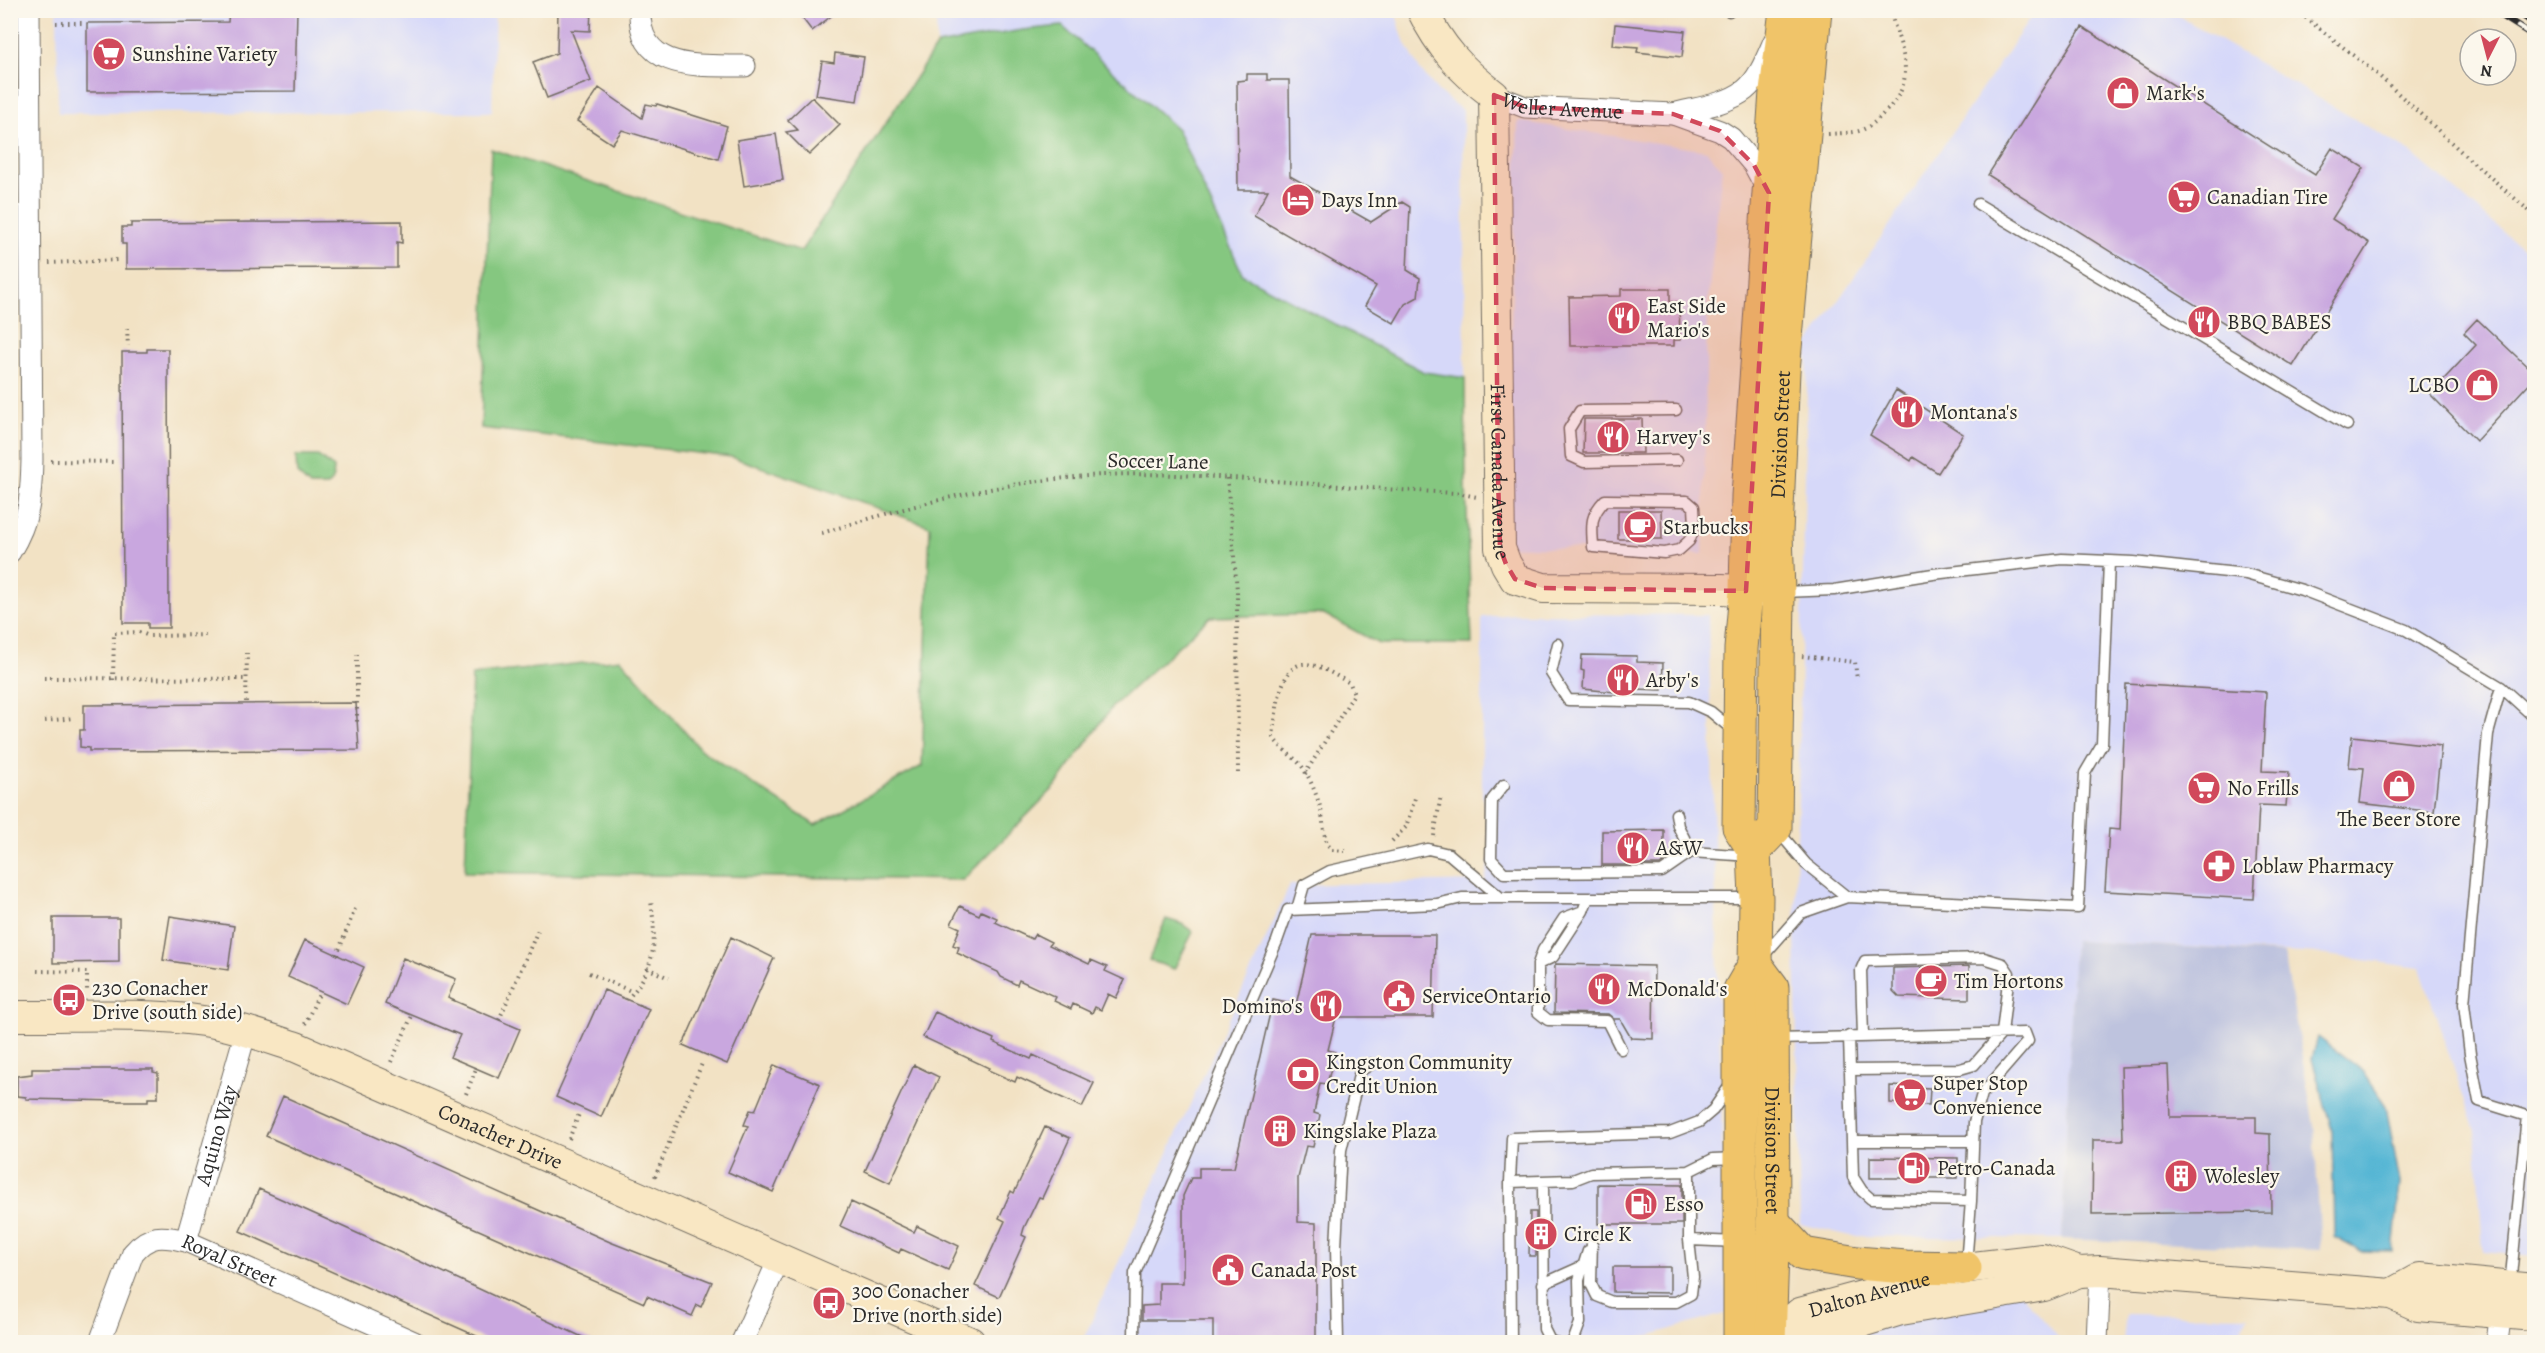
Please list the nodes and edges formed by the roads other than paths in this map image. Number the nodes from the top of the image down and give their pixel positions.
1 (28, 10) edge
2 (640, 10) edge
3 (1422, 10) edge
4 (1796, 11) edge
5 (745, 66) dead end
6 (1494, 95) junction
7 (20, 104) edge
8 (1673, 114) junction
9 (1769, 193) junction
10 (1978, 204) dead end
11 (1676, 410) dead end
12 (2347, 425) dead end
13 (1677, 460) dead end
14 (10, 552) edge
15 (1664, 553) joint
16 (2109, 561) junction
17 (1746, 591) junction
18 (1778, 592) junction
19 (1558, 644) dead end
20 (2501, 687) junction
21 (2535, 717) edge
22 (1740, 736) junction
23 (1504, 785) dead end
24 (1676, 814) dead end
25 (1761, 845) junction
26 (1691, 852) junction
27 (1847, 897) junction
28 (1501, 898) junction
29 (1588, 898) junction
30 (1756, 898) junction
31 (1297, 909) junction
32 (1755, 964) junction
33 (10, 1016) edge
34 (246, 1031) junction
35 (2002, 1034) junction
36 (1849, 1036) junction
37 (1863, 1036) junction
38 (1772, 1039) junction
39 (1621, 1049) dead end
40 (1371, 1064) dead end
41 (1741, 1070) junction
42 (1850, 1070) junction
43 (2530, 1116) edge
44 (1852, 1141) junction
45 (1973, 1141) junction
46 (1741, 1157) junction
47 (1689, 1172) junction
48 (1543, 1181) junction
49 (1510, 1182) junction
50 (1971, 1201) junction
51 (1773, 1222) junction
52 (1689, 1240) junction
53 (186, 1241) junction
54 (1741, 1242) junction
55 (779, 1259) junction
56 (1583, 1266) junction
57 (1965, 1268) junction
58 (2089, 1271) junction
59 (1543, 1284) junction
60 (2515, 1296) edge
61 (2535, 1316) edge
62 (100, 1342) edge
63 (414, 1342) edge
64 (742, 1342) edge
65 (970, 1342) edge
66 (1137, 1342) edge
67 (1338, 1342) edge
68 (1511, 1342) edge
69 (1554, 1342) edge
70 (1573, 1342) edge
71 (1760, 1342) edge
72 (2097, 1342) edge
73 (2497, 1342) edge

1 - 7 street
2 - 5 street
3 - 6 street, Weller Avenue
4 - 8 street, Weller Avenue
4 - 9 main road, Division Street
4 - 18 main road, Division Street
6 - 8 street, Weller Avenue
6 - 17 street, First Canada Avenue
7 - 14 street
8 - 9 street, Weller Avenue
9 - 17 main road, Division Street
10 - 12 lane
11 - 13 lane
15 - 15 lane
16 - 18 lane
16 - 20 lane
16 - 27 lane
17 - 18 street, First Canada Avenue
17 - 22 main road, Division Street
18 - 25 main road, Division Street
19 - 22 lane
20 - 21 lane
20 - 43 lane
22 - 25 main road, Division Street
23 - 26 lane
24 - 26 lane
25 - 26 lane
25 - 27 lane
25 - 30 main road, Division Street
27 - 32 lane
28 - 29 lane
28 - 31 lane
28 - 31 lane
29 - 30 lane
29 - 39 lane
30 - 32 main road, Division Street
31 - 66 lane
32 - 38 main road, Division Street
32 - 41 main road, Division Street
33 - 34 street, Conacher Drive
34 - 53 street, Aquino Way
34 - 55 street, Conacher Drive
35 - 37 lane
35 - 37 lane
35 - 42 lane
35 - 45 lane
36 - 37 lane
36 - 38 lane
36 - 42 lane
38 - 51 main road, Division Street
40 - 67 lane
41 - 46 main road, Division Street
41 - 49 lane
42 - 44 lane
43 - 60 lane
44 - 45 lane
44 - 50 lane
45 - 50 lane
46 - 47 lane
46 - 54 main road, Division Street
47 - 48 lane
47 - 52 lane
48 - 49 lane
48 - 59 lane
49 - 68 lane
50 - 57 lane
51 - 57 main road
51 - 71 main road, Division Street
52 - 54 lane
52 - 56 lane
53 - 62 street, Royal Street
53 - 63 street, Royal Street
54 - 71 main road, Division Street
55 - 64 street
55 - 65 street, Conacher Drive
56 - 59 lane
56 - 70 lane
57 - 58 street, Dalton Avenue
57 - 71 street, Dalton Avenue
58 - 60 street, Dalton Avenue
58 - 71 street, Dalton Avenue
58 - 72 street
59 - 69 lane
60 - 61 street, Dalton Avenue
60 - 73 street

